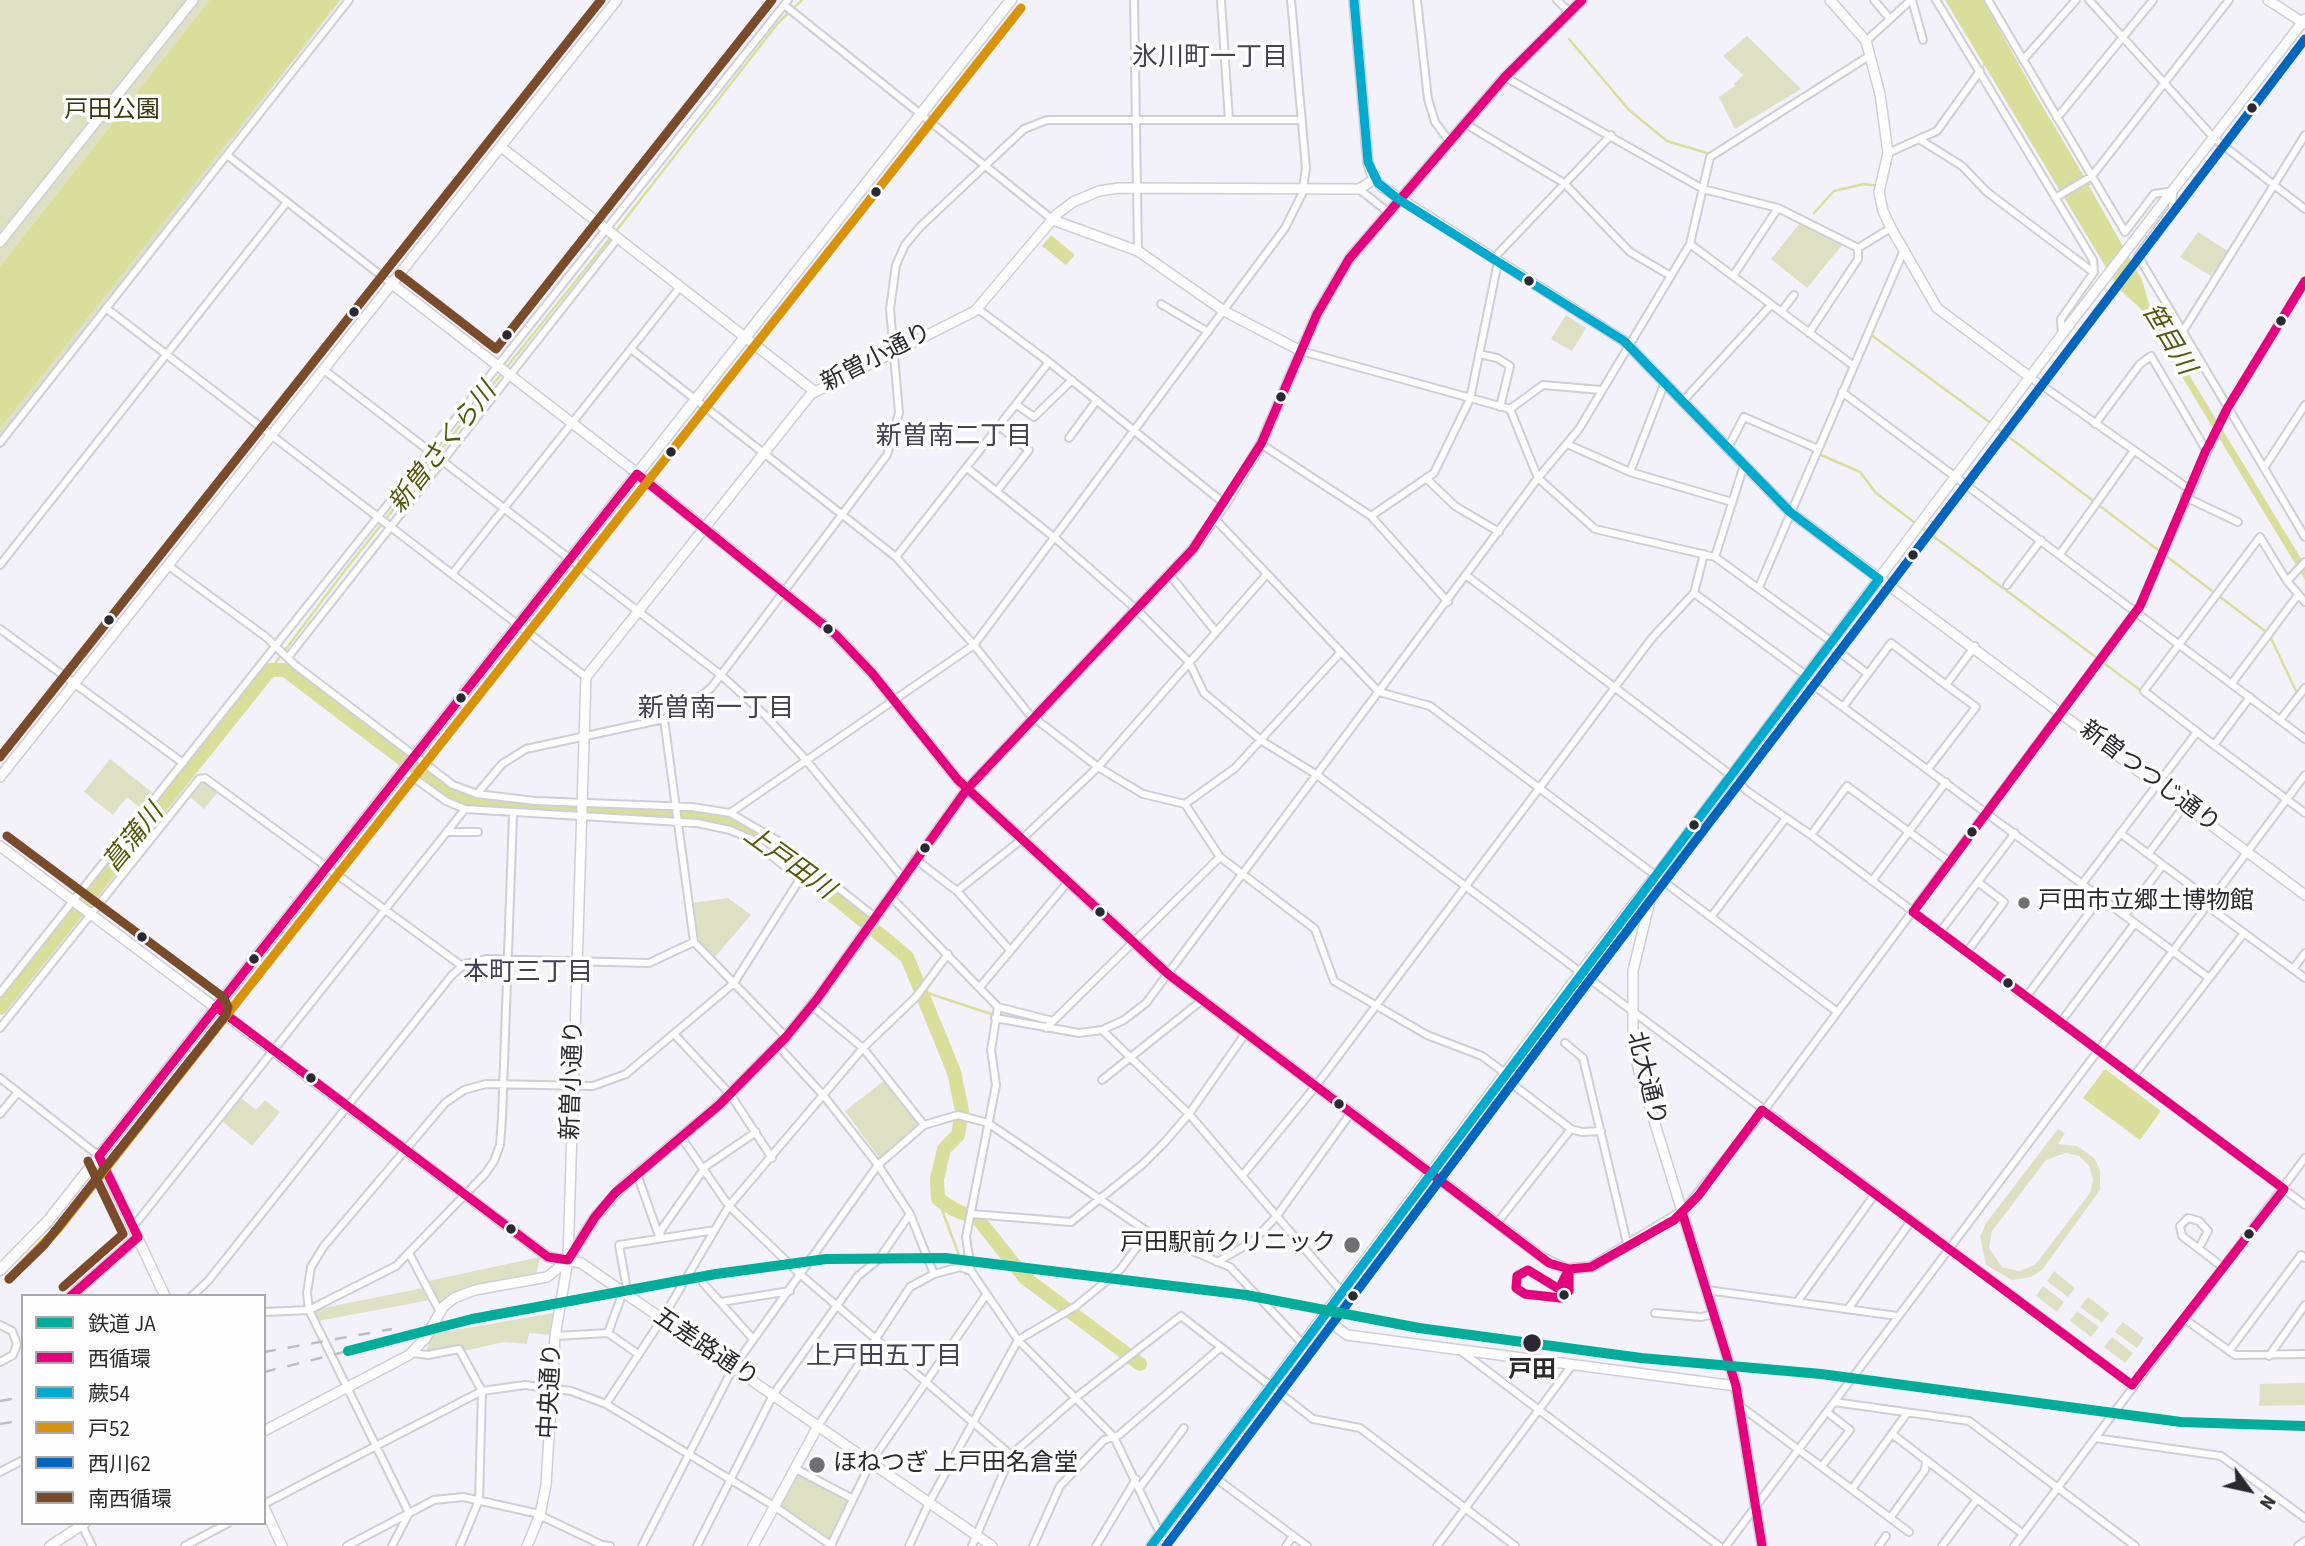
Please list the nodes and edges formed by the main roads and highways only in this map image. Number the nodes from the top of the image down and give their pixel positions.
1 (1011, 0) edge
2 (0, 1270) edge

1 - 2 main road

